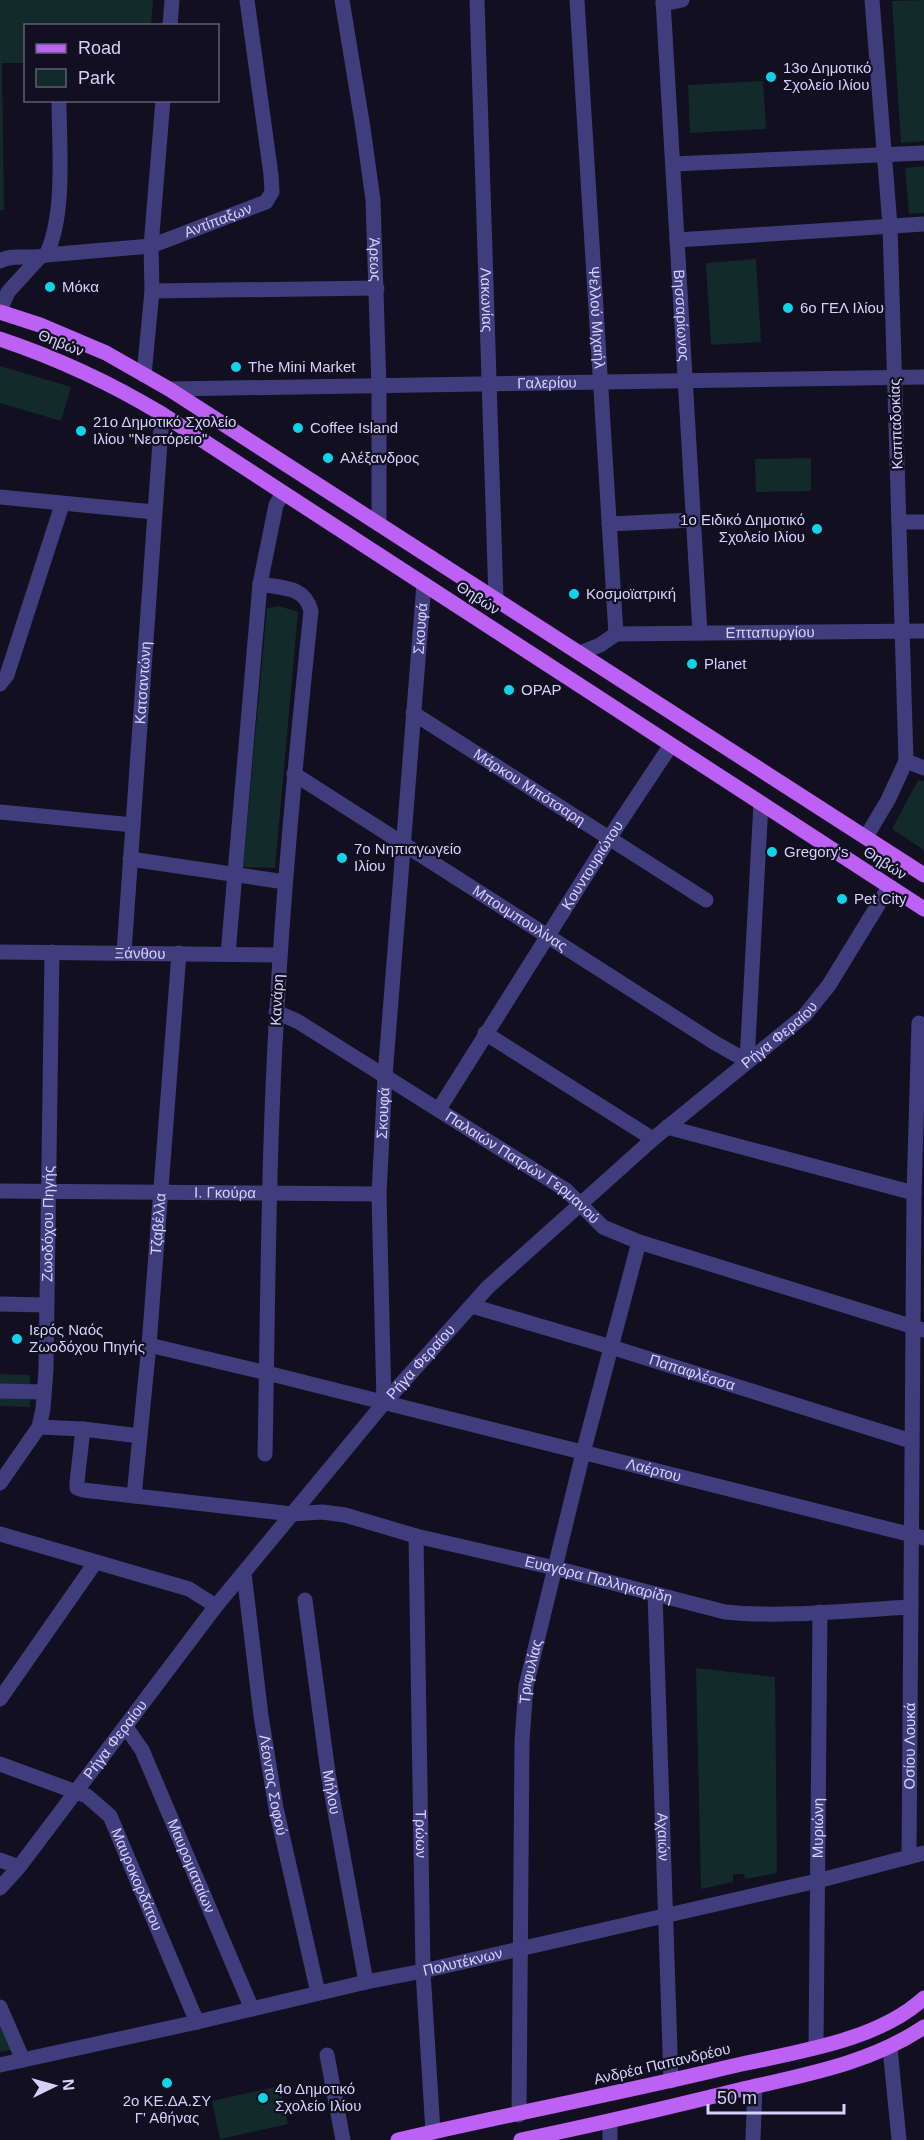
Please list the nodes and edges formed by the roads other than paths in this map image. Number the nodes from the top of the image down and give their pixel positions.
1 (172, 0) edge
2 (247, 0) edge
3 (342, 0) edge
4 (477, 0) edge
5 (576, 0) edge
6 (682, 0) edge
7 (872, 0) edge
8 (663, 2) edge
9 (170, 24) edge
10 (59, 102) edge
11 (163, 102) edge
12 (924, 153) edge
13 (885, 156) junction
14 (673, 164) junction
15 (924, 224) edge
16 (890, 226) junction
17 (677, 240) junction
18 (151, 246) junction
19 (42, 256) junction
20 (0, 261) edge
21 (377, 288) junction
22 (152, 291) junction
23 (0, 311) edge
24 (0, 339) edge
25 (144, 375) junction
26 (895, 377) junction
27 (924, 377) edge
28 (685, 380) junction
29 (600, 382) junction
30 (490, 384) junction
31 (379, 386) junction
32 (169, 389) junction
33 (162, 414) junction
34 (284, 493) junction
35 (0, 498) edge
36 (62, 505) junction
37 (154, 512) junction
38 (693, 520) junction
39 (899, 522) junction
40 (924, 522) edge
41 (379, 524) junction
42 (609, 524) junction
43 (260, 584) junction
44 (424, 584) junction
45 (496, 599) junction
46 (902, 631) junction
47 (924, 631) edge
48 (699, 633) junction
49 (616, 634) junction
50 (580, 653) junction
51 (0, 684) edge
52 (413, 713) junction
53 (671, 745) junction
54 (906, 761) junction
55 (924, 768) edge
56 (294, 774) junction
57 (761, 803) junction
58 (0, 812) edge
59 (133, 825) junction
60 (610, 837) junction
61 (866, 837) junction
62 (403, 843) junction
63 (130, 859) junction
64 (234, 873) junction
65 (924, 875) edge
66 (285, 882) junction
67 (889, 887) junction
68 (706, 900) dead end
69 (924, 909) edge
70 (547, 936) junction
71 (0, 952) edge
72 (52, 952) junction
73 (124, 952) junction
74 (179, 953) junction
75 (228, 954) junction
76 (280, 955) junction
77 (276, 1012) junction
78 (919, 1023) dead end
79 (485, 1033) junction
80 (747, 1061) junction
81 (386, 1076) junction
82 (439, 1109) junction
83 (667, 1127) junction
84 (653, 1138) junction
85 (47, 1190) junction
86 (0, 1191) edge
87 (161, 1191) junction
88 (269, 1191) junction
89 (914, 1193) junction
90 (379, 1194) junction
91 (579, 1204) junction
92 (639, 1242) junction
93 (0, 1304) edge
94 (46, 1305) junction
95 (472, 1306) junction
96 (918, 1328) edge
97 (149, 1345) junction
98 (611, 1347) junction
99 (267, 1373) junction
100 (0, 1391) edge
101 (44, 1392) junction
102 (384, 1402) junction
103 (39, 1427) junction
104 (83, 1429) junction
105 (140, 1436) junction
106 (911, 1442) junction
107 (583, 1453) junction
108 (265, 1454) dead end
109 (0, 1483) edge
110 (134, 1496) junction
111 (292, 1514) junction
112 (0, 1534) edge
113 (416, 1536) junction
114 (918, 1536) edge
115 (95, 1563) junction
116 (555, 1568) junction
117 (244, 1573) junction
118 (655, 1594) junction
119 (305, 1600) dead end
120 (216, 1606) junction
121 (911, 1607) junction
122 (820, 1612) junction
123 (0, 1699) edge
124 (126, 1727) junction
125 (0, 1764) edge
126 (77, 1792) junction
127 (916, 1855) edge
128 (0, 1860) edge
129 (19, 1867) junction
130 (817, 1881) junction
131 (0, 1888) edge
132 (665, 1914) junction
133 (520, 1949) junction
134 (423, 1971) junction
135 (366, 1982) junction
136 (318, 1993) junction
137 (924, 1998) edge
138 (0, 2007) edge
139 (252, 2009) junction
140 (198, 2022) junction
141 (924, 2027) edge
142 (816, 2046) junction
143 (890, 2048) junction
144 (327, 2055) dead end
145 (23, 2060) junction
146 (0, 2065) edge
147 (671, 2081) junction
148 (755, 2086) junction
149 (519, 2115) junction
150 (610, 2121) junction
151 (433, 2132) junction
152 (343, 2140) edge
153 (398, 2140) edge
154 (521, 2140) edge
155 (610, 2140) edge
156 (753, 2140) edge
157 (899, 2140) edge

1 - 9 street
2 - 18 street, Αντίπαξων
3 - 21 street, Άρεως
4 - 30 street, Λακωνίας
5 - 29 street, Ψελλού Μιχαήλ
6 - 8 street
7 - 13 street, Καππαδοκίας
8 - 14 street, Βησσαρίωνος
10 - 19 street
11 - 18 street
12 - 13 street
13 - 14 street
13 - 16 street, Καππαδοκίας
14 - 17 street, Βησσαρίωνος
15 - 16 street
16 - 17 street
16 - 26 street, Καππαδοκίας
17 - 28 street, Βησσαρίωνος
18 - 19 street, Αντίπαξων
18 - 22 street
19 - 20 street, Αντίπαξων
19 - 23 street
21 - 22 street
21 - 31 street, Άρεως
22 - 25 street
23 - 25 main road, Θηβών
24 - 33 main road, Θηβών
25 - 32 main road, Θηβών
26 - 27 street, Γαλερίου
26 - 28 street, Γαλερίου
26 - 39 street, Καππαδοκίας
28 - 29 street, Γαλερίου
28 - 38 street, Βησσαρίωνος
29 - 30 street, Γαλερίου
29 - 42 street, Ψελλού Μιχαήλ
30 - 31 street, Γαλερίου
30 - 45 street, Λακωνίας
31 - 32 street, Γαλερίου
31 - 41 street, Άρεως
32 - 41 main road, Θηβών
33 - 34 main road, Θηβών
33 - 37 street, Κατσαντώνη
34 - 43 street
34 - 44 main road, Θηβών
35 - 36 street
36 - 37 street
36 - 51 street
37 - 59 street, Κατσαντώνη
38 - 42 street
38 - 48 street, Βησσαρίωνος
39 - 40 street
39 - 46 street, Καππαδοκίας
41 - 45 main road, Θηβών
42 - 49 street, Ψελλού Μιχαήλ
43 - 56 street, Κανάρη
43 - 64 street
44 - 52 street, Σκουφά
44 - 53 main road, Θηβών
45 - 50 main road, Θηβών
46 - 47 street, Επταπυργίου
46 - 48 street, Επταπυργίου
46 - 54 street, Καππαδοκίας
48 - 49 street, Επταπυργίου
49 - 50 street
50 - 61 main road, Θηβών
52 - 60 street, Μάρκου Μπότσαρη
52 - 62 street, Σκουφά
53 - 57 main road, Θηβών
53 - 60 street, Κουντουριώτου
54 - 55 street
54 - 61 street, Καππαδοκίας
56 - 62 street, Μπουμπουλίνας
56 - 66 street, Κανάρη
57 - 67 main road, Θηβών
57 - 80 street
58 - 59 street
59 - 63 street, Κατσαντώνη
60 - 68 street, Μάρκου Μπότσαρη
60 - 70 street, Κουντουριώτου
61 - 65 main road, Θηβών
62 - 70 street, Μπουμπουλίνας
62 - 81 street, Σκουφά
63 - 64 street
63 - 73 street, Κατσαντώνη
64 - 66 street
64 - 75 street
66 - 76 street, Κανάρη
67 - 69 main road, Θηβών
67 - 80 street, Ρήγα Φεραίου
70 - 79 street, Κουντουριώτου
70 - 80 street, Μπουμπουλίνας
71 - 72 street, Ξάνθου
72 - 73 street, Ξάνθου
72 - 85 street, Ζωοδόχου Πηγής
73 - 74 street, Ξάνθου
74 - 75 street, Ξάνθου
74 - 87 street, Τζαβέλλα
75 - 76 street, Ξάνθου
76 - 77 street, Κανάρη
77 - 81 street, Παλαιών Πατρών Γερμανού
77 - 88 street, Κανάρη
78 - 89 street, Οσίου Λουκά
79 - 82 street, Κουντουριώτου
79 - 84 street
80 - 83 street, Ρήγα Φεραίου
81 - 82 street, Παλαιών Πατρών Γερμανού
81 - 90 street, Σκουφά
82 - 91 street, Παλαιών Πατρών Γερμανού
83 - 84 street, Ρήγα Φεραίου
83 - 89 street
84 - 91 street, Ρήγα Φεραίου
85 - 86 street, Ι. Γκούρα
85 - 87 street, Ι. Γκούρα
85 - 94 street, Ζωοδόχου Πηγής
87 - 88 street, Ι. Γκούρα
87 - 97 street, Τζαβέλλα
88 - 90 street, Ι. Γκούρα
88 - 99 street, Κανάρη
89 - 96 street, Οσίου Λουκά
90 - 102 street, Σκουφά
91 - 92 street, Παλαιών Πατρών Γερμανού
91 - 95 street, Ρήγα Φεραίου
92 - 96 street, Παλαιών Πατρών Γερμανού
92 - 98 street, Τριφυλίας
93 - 94 street
94 - 101 street, Ζωοδόχου Πηγής
95 - 98 street, Παπαφλέσσα
95 - 102 street, Ρήγα Φεραίου
96 - 106 street, Οσίου Λουκά
97 - 99 street
97 - 105 street, Τζαβέλλα
98 - 106 street, Παπαφλέσσα
98 - 107 street, Τριφυλίας
99 - 102 street
99 - 108 street, Κανάρη
100 - 101 street
101 - 103 street, Ζωοδόχου Πηγής
102 - 107 street, Λαέρτου
102 - 111 street, Ρήγα Φεραίου
103 - 104 street
103 - 109 street, Ζωοδόχου Πηγής
104 - 105 street
104 - 110 street, Ευαγόρα Παλληκαρίδη
105 - 110 street, Τζαβέλλα
106 - 114 street, Οσίου Λουκά
107 - 114 street, Λαέρτου
107 - 116 street, Τριφυλίας
110 - 111 street, Ευαγόρα Παλληκαρίδη
111 - 113 street, Ευαγόρα Παλληκαρίδη
111 - 117 street, Ρήγα Φεραίου
112 - 115 street
113 - 116 street, Ευαγόρα Παλληκαρίδη
113 - 134 street, Τρώων
114 - 121 street, Οσίου Λουκά
115 - 120 street
115 - 123 street
116 - 118 street, Ευαγόρα Παλληκαρίδη
116 - 133 street, Τριφυλίας
117 - 120 street, Ρήγα Φεραίου
117 - 136 street, Λέοντος Σοφού
118 - 122 street, Ευαγόρα Παλληκαρίδη
118 - 132 street, Αχαιών
119 - 135 street, Μήλου
120 - 124 street, Ρήγα Φεραίου
121 - 122 street, Ευαγόρα Παλληκαρίδη
121 - 127 street, Οσίου Λουκά
122 - 130 street, Μυριώνη
124 - 126 street, Ρήγα Φεραίου
124 - 139 street, Μαυροματαίων
125 - 126 street, Μαυροκορδάτου
126 - 129 street, Ρήγα Φεραίου
126 - 140 street, Μαυροκορδάτου
127 - 130 street, Πολυτέκνων
128 - 129 street
129 - 131 street, Ρήγα Φεραίου
130 - 132 street, Πολυτέκνων
130 - 142 street, Μυριώνη
132 - 133 street, Πολυτέκνων
132 - 147 street, Αχαιών
133 - 134 street, Πολυτέκνων
133 - 149 street, Τριφυλίας
134 - 135 street, Πολυτέκνων
134 - 151 street, Τρώων
135 - 136 street, Πολυτέκνων
136 - 139 street, Πολυτέκνων
137 - 142 main road, Ανδρέα Παπανδρέου
138 - 145 street
139 - 140 street, Πολυτέκνων
140 - 145 street, Πολυτέκνων
141 - 143 main road
142 - 147 main road, Ανδρέα Παπανδρέου
143 - 148 main road
143 - 157 street
144 - 152 street
145 - 146 street, Πολυτέκνων
147 - 149 main road, Ανδρέα Παπανδρέου
148 - 150 main road
148 - 156 street
149 - 151 main road, Ανδρέα Παπανδρέου
150 - 154 main road
150 - 155 street
151 - 153 main road, Ανδρέα Παπανδρέου

